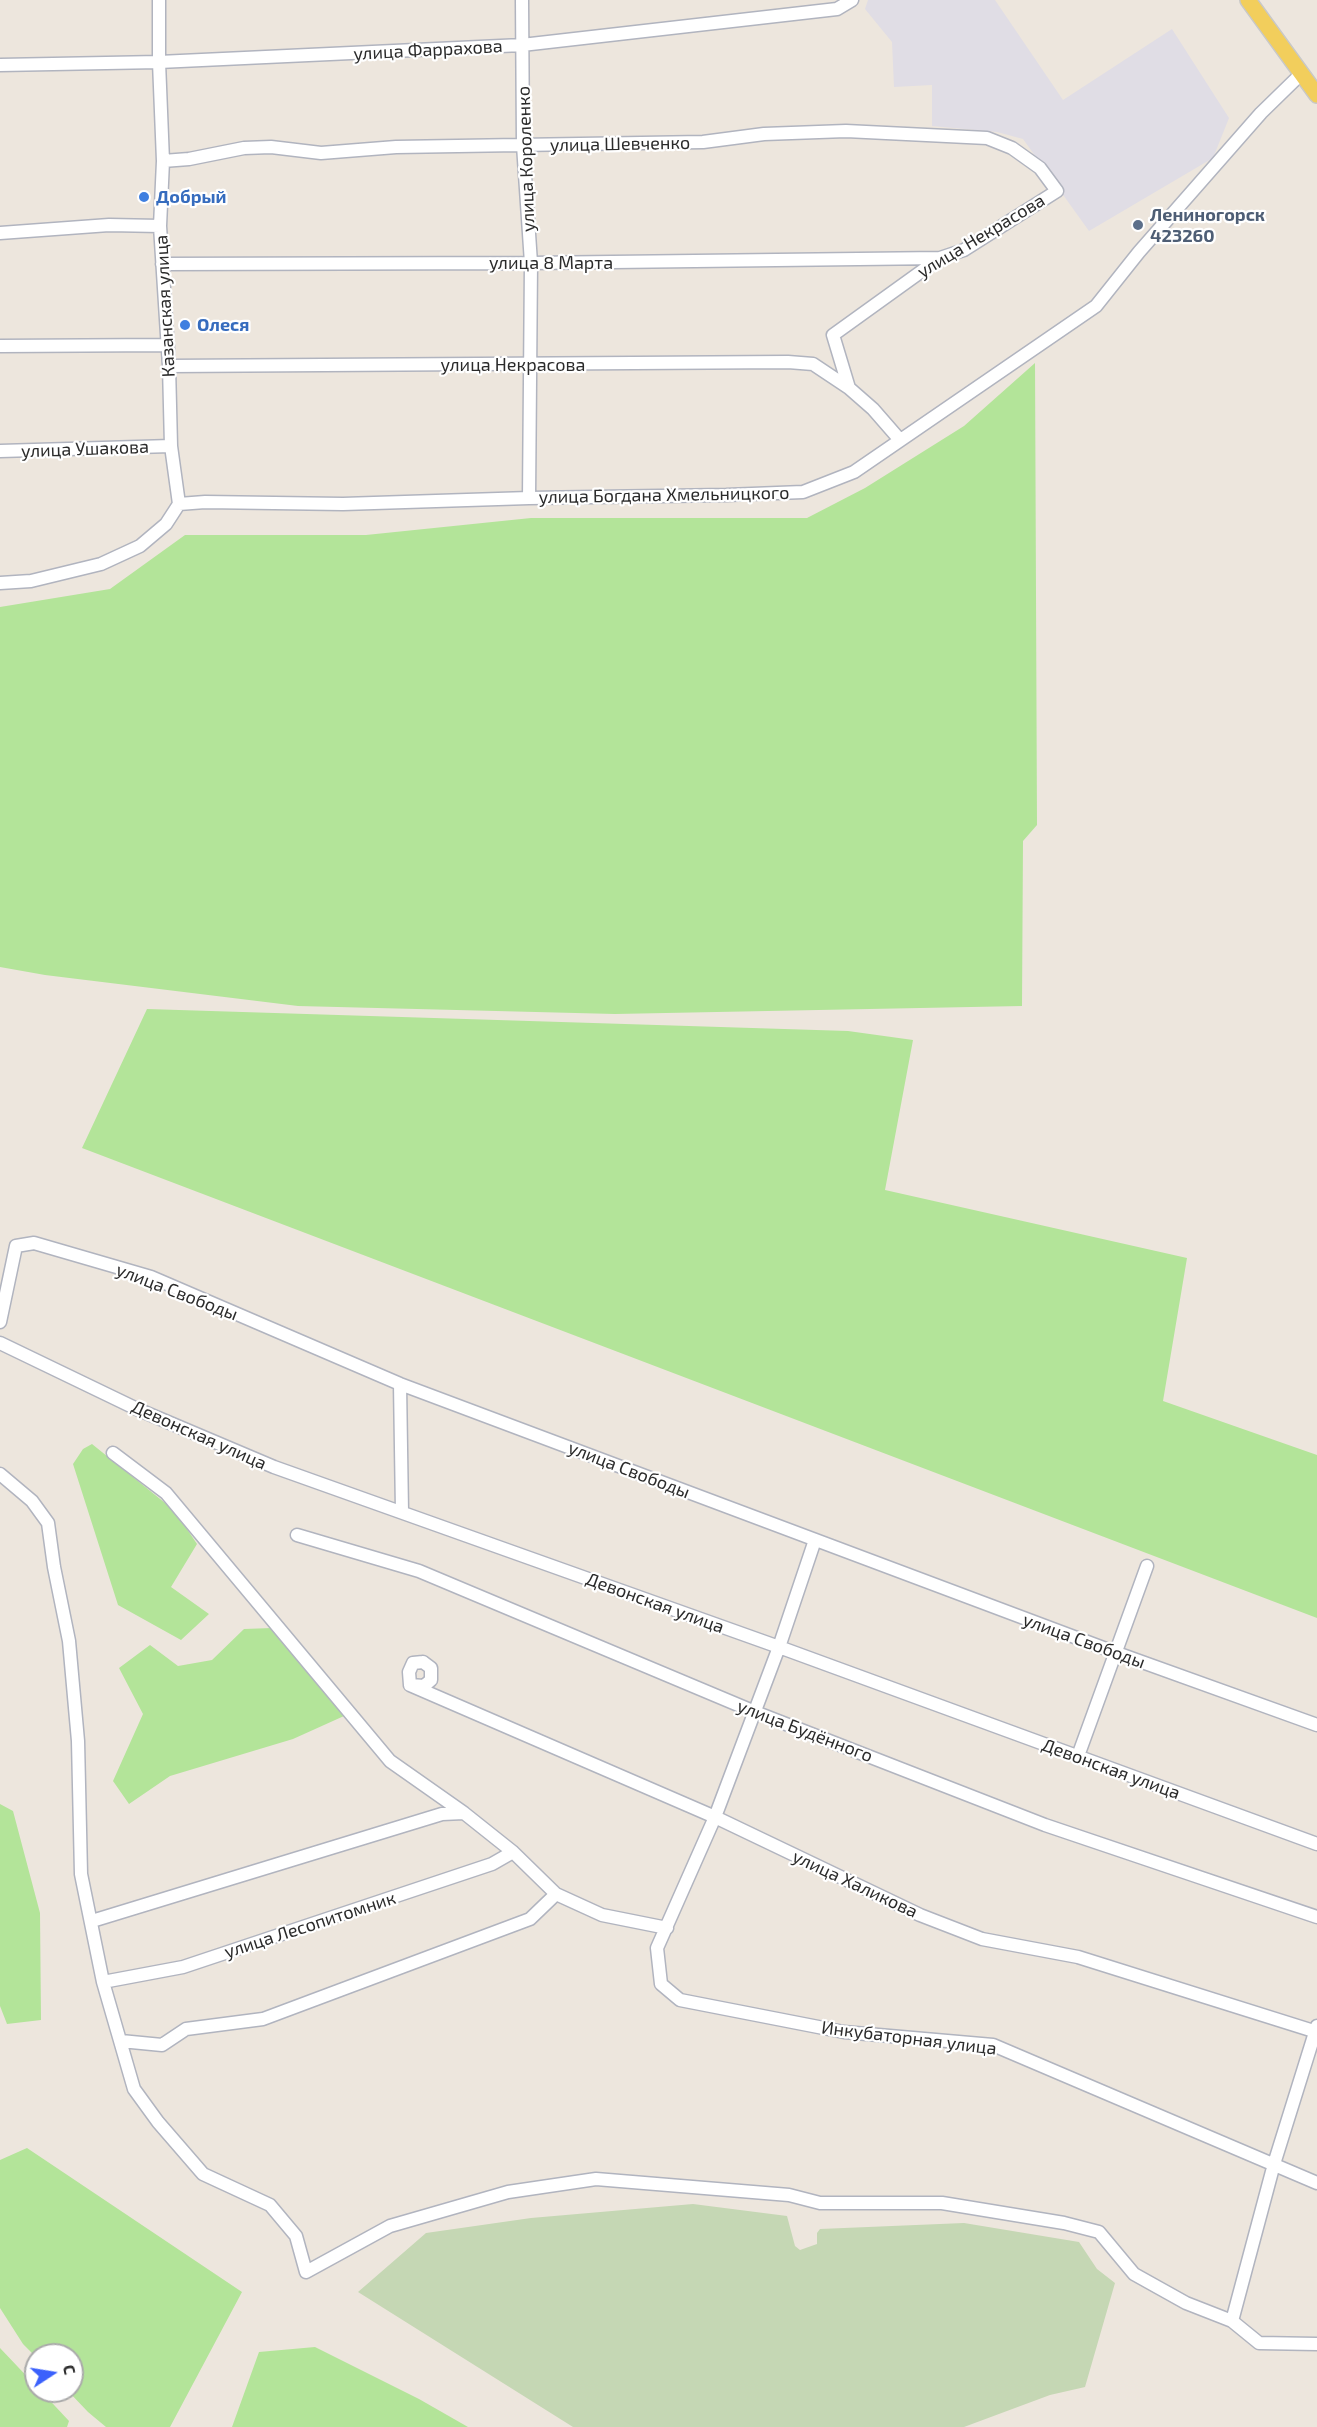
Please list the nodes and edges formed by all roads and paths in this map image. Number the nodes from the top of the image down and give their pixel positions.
1 (159, 0) edge
2 (522, 0) edge
3 (852, 0) edge
4 (1248, 0) edge
5 (522, 45) junction
6 (159, 62) junction
7 (0, 65) edge
8 (1301, 74) junction
9 (1317, 95) edge
10 (523, 145) junction
11 (163, 161) junction
12 (1058, 191) joint
13 (160, 226) junction
14 (0, 233) edge
15 (940, 258) junction
16 (531, 263) junction
17 (162, 264) junction
18 (168, 345) junction
19 (0, 346) edge
20 (531, 365) junction
21 (169, 366) junction
22 (849, 388) junction
23 (900, 440) junction
24 (171, 446) junction
25 (0, 451) edge
26 (529, 498) junction
27 (179, 504) junction
28 (0, 582) edge
29 (0, 1322) edge
30 (0, 1343) edge
31 (399, 1384) junction
32 (113, 1453) dead end
33 (0, 1474) edge
34 (402, 1512) junction
35 (297, 1535) dead end
36 (815, 1540) junction
37 (1147, 1566) dead end
38 (779, 1647) junction
39 (1117, 1653) junction
40 (410, 1685) dead end
41 (754, 1712) junction
42 (1317, 1725) edge
43 (1078, 1756) junction
44 (465, 1813) junction
45 (715, 1817) junction
46 (1317, 1844) edge
47 (513, 1852) junction
48 (556, 1894) junction
49 (1317, 1917) edge
50 (92, 1921) junction
51 (667, 1928) junction
52 (103, 1983) junction
53 (1316, 2030) edge
54 (121, 2041) junction
55 (1274, 2164) junction
56 (1317, 2183) edge
57 (1232, 2321) junction
58 (1317, 2344) edge

1 - 6 street, Казанская улица
2 - 5 street, улица Короленко
3 - 5 street, улица Фаррахова
4 - 8 main road
5 - 6 street, улица Фаррахова
5 - 10 street, улица Короленко
6 - 7 street, улица Фаррахова
6 - 11 street, Казанская улица
8 - 9 main road
8 - 23 street, улица Богдана Хмельницкого
10 - 11 street, улица Шевченко
10 - 12 street, улица Шевченко
10 - 16 street, улица Короленко
11 - 13 street, Казанская улица
12 - 15 street, улица Некрасова
13 - 14 street
13 - 17 street, Казанская улица
15 - 16 street, улица 8 Марта
15 - 22 street, улица Некрасова
16 - 17 street, улица 8 Марта
16 - 20 street, улица Короленко
17 - 18 street, Казанская улица
18 - 19 street
18 - 21 street, Казанская улица
20 - 21 street, улица Некрасова
20 - 22 street, улица Некрасова
20 - 26 street, улица Короленко
21 - 24 street, Казанская улица
22 - 23 street, улица Некрасова
23 - 26 street, улица Богдана Хмельницкого
24 - 25 street, улица Ушакова
24 - 27 street, Казанская улица
26 - 27 street, улица Богдана Хмельницкого
27 - 28 street
29 - 31 street, улица Свободы
30 - 34 street, Девонская улица
31 - 34 street
31 - 36 street, улица Свободы
32 - 44 street
33 - 50 street
34 - 38 street, Девонская улица
35 - 41 street, улица Будённого
36 - 38 street, Инкубаторная улица
36 - 39 street, улица Свободы
37 - 39 street
38 - 41 street, Инкубаторная улица
38 - 43 street, Девонская улица
39 - 42 street, улица Свободы
39 - 43 street
40 - 45 street, улица Халикова
41 - 45 street, Инкубаторная улица
41 - 49 street, улица Будённого
43 - 46 street, Девонская улица
44 - 47 street
44 - 50 street
45 - 51 street, Инкубаторная улица
45 - 53 street, улица Халикова
47 - 48 street
47 - 52 street, улица Лесопитомник
48 - 51 street
48 - 54 street
50 - 52 street
51 - 55 street, Инкубаторная улица
52 - 54 street
53 - 55 street
54 - 57 street
55 - 56 street, Инкубаторная улица
55 - 57 street
57 - 58 street

